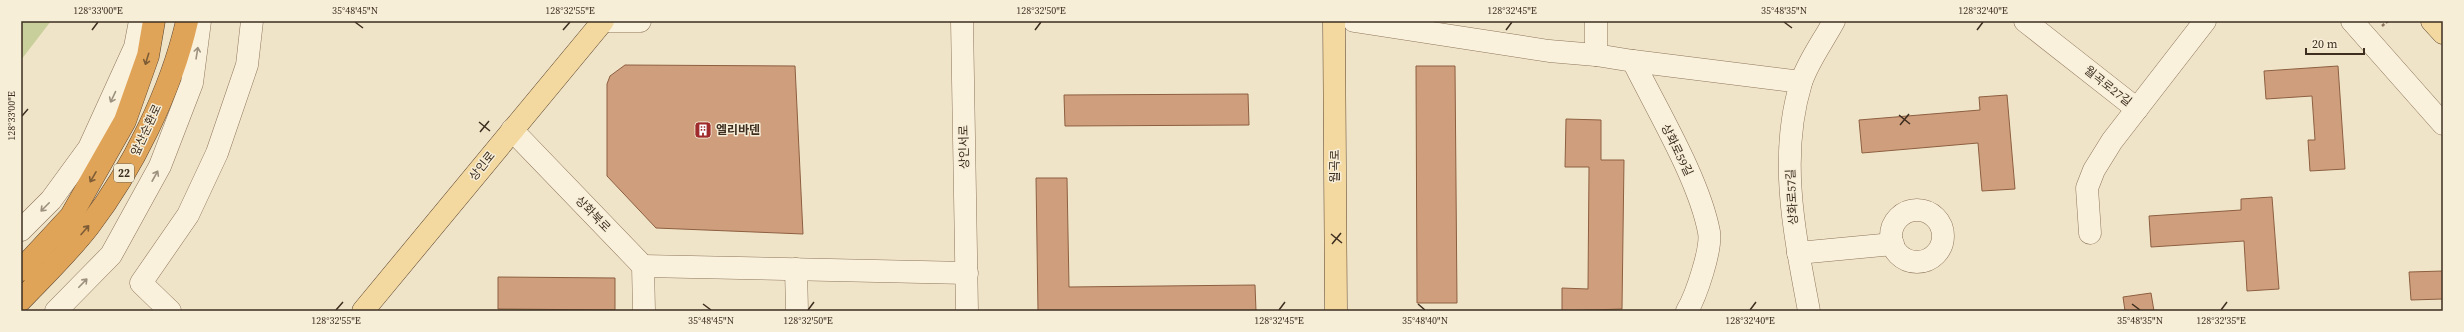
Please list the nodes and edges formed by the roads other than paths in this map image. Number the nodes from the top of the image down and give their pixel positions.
1 (140, 21) edge
2 (154, 21) edge
3 (187, 21) edge
4 (200, 21) edge
5 (252, 21) edge
6 (603, 21) edge
7 (640, 21) edge
8 (962, 21) edge
9 (1334, 21) edge
10 (1354, 21) edge
11 (1596, 21) edge
12 (1834, 21) edge
13 (2205, 21) edge
14 (2352, 21) edge
15 (2028, 22) edge
16 (1596, 55) junction
17 (1633, 61) junction
18 (1801, 82) junction
19 (2137, 109) junction
20 (2443, 124) edge
21 (512, 130) junction
22 (21, 230) edge
23 (2090, 233) dead end
24 (1893, 244) dead end
25 (1798, 253) junction
26 (643, 266) junction
27 (796, 269) junction
28 (21, 270) edge
29 (967, 273) junction
30 (21, 300) edge
31 (56, 311) edge
32 (170, 311) edge
33 (363, 311) edge
34 (644, 311) edge
35 (797, 311) edge
36 (967, 311) edge
37 (1336, 311) edge
38 (1688, 311) edge
39 (1809, 311) edge

1 -> 22 street
2 -> 28 highway, 앞산순환로 / 22
30 -> 3 highway, 앞산순환로 / 22
31 -> 4 street
5 - 32 street
6 - 7 street
6 - 21 main road, 상인로
8 - 29 street, 상인서로
9 - 37 main road, 월곡로
10 - 16 street
11 - 16 street
12 - 18 street, 상화로57길
13 - 19 street, 월곡로27길
14 - 20 street
15 - 19 street, 월곡로27길
16 - 17 street
17 - 18 street
17 - 38 street, 상화로59길
18 - 25 street, 상화로57길
19 - 23 street
21 - 26 street, 상화북로
21 - 33 main road, 상인로
24 - 25 street
25 - 39 street, 상화로57길
26 - 27 street
26 - 34 street
27 - 29 street
27 - 35 street
29 - 36 street, 상인서로

